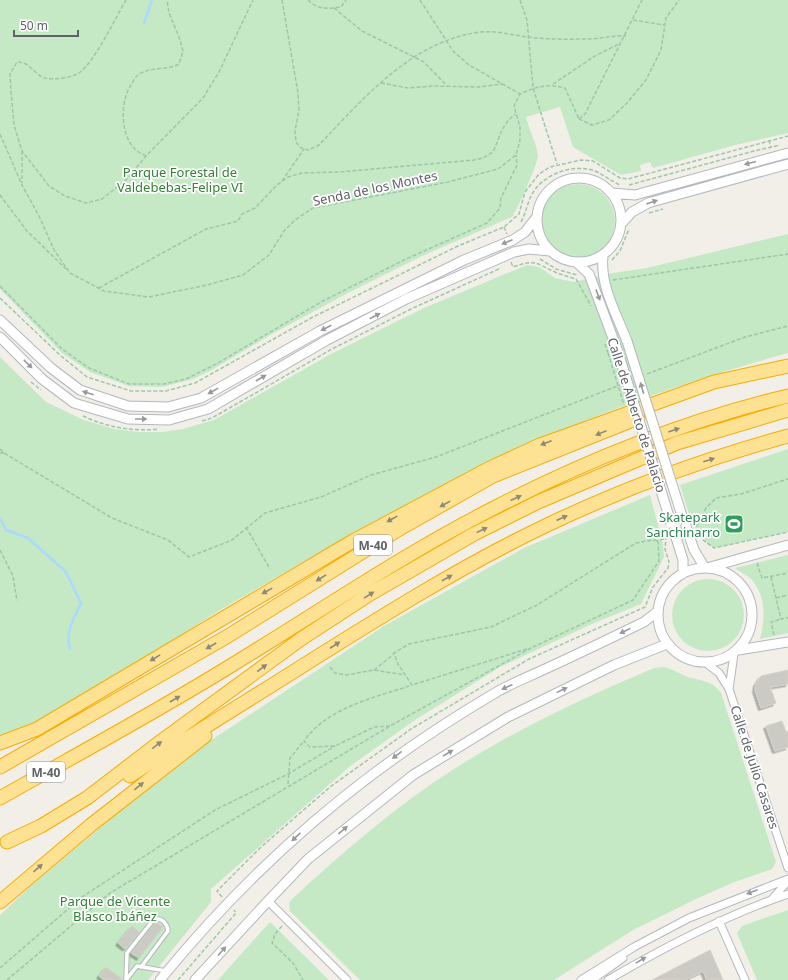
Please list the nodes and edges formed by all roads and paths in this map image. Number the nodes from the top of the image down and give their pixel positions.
1 (126, 0) edge
2 (167, 0) edge
3 (253, 0) edge
4 (282, 0) edge
5 (308, 0) edge
6 (346, 0) edge
7 (420, 0) edge
8 (520, 0) edge
9 (642, 0) edge
10 (679, 0) edge
11 (334, 8) junction
12 (633, 20) junction
13 (664, 25) junction
14 (626, 36) junction
15 (528, 37) junction
16 (446, 40) junction
17 (622, 42) junction
18 (415, 57) junction
19 (381, 83) junction
20 (502, 84) junction
21 (553, 84) junction
22 (448, 86) junction
23 (533, 88) junction
24 (520, 94) junction
25 (516, 114) junction
26 (580, 119) junction
27 (0, 134) edge
28 (788, 136) edge
29 (769, 140) junction
30 (782, 145) dead end
31 (771, 147) junction
32 (304, 149) junction
33 (22, 151) junction
34 (772, 151) dead end
35 (788, 153) edge
36 (516, 155) junction
37 (146, 156) junction
38 (557, 164) junction
39 (788, 164) edge
40 (639, 176) junction
41 (281, 182) junction
42 (641, 182) junction
43 (22, 185) junction
44 (628, 185) dead end
45 (622, 186) dead end
46 (642, 187) dead end
47 (612, 193) junction
48 (0, 195) edge
49 (664, 208) dead end
50 (645, 215) dead end
51 (536, 218) junction
52 (626, 225) junction
53 (519, 226) dead end
54 (504, 227) junction
55 (507, 234) dead end
56 (550, 252) junction
57 (788, 254) edge
58 (603, 256) junction
59 (536, 257) dead end
60 (512, 263) dead end
61 (577, 263) junction
62 (610, 263) dead end
63 (70, 273) junction
64 (610, 274) dead end
65 (580, 279) dead end
66 (0, 286) edge
67 (98, 288) junction
68 (0, 298) edge
69 (594, 310) dead end
70 (0, 320) edge
71 (788, 326) edge
72 (0, 337) edge
73 (788, 366) edge
74 (769, 371) junction
75 (642, 376) dead end
76 (620, 385) dead end
77 (788, 396) edge
78 (788, 410) edge
79 (788, 436) edge
80 (0, 448) edge
81 (0, 453) edge
82 (4, 453) junction
83 (788, 479) edge
84 (687, 523) junction
85 (246, 527) junction
86 (696, 527) junction
87 (788, 532) edge
88 (666, 538) dead end
89 (658, 541) junction
90 (788, 545) edge
91 (0, 550) edge
92 (755, 553) junction
93 (705, 568) junction
94 (270, 569) dead end
95 (683, 573) junction
96 (788, 573) edge
97 (771, 576) junction
98 (788, 595) edge
99 (776, 598) junction
100 (17, 601) dead end
101 (658, 611) junction
102 (788, 618) edge
103 (781, 619) junction
104 (788, 642) edge
105 (667, 644) junction
106 (776, 644) junction
107 (531, 648) junction
108 (736, 652) junction
109 (394, 653) junction
110 (706, 663) junction
111 (303, 666) junction
112 (330, 668) dead end
113 (374, 670) junction
114 (406, 676) junction
115 (412, 685) junction
116 (729, 689) junction
117 (390, 726) junction
118 (304, 741) junction
119 (0, 743) edge
120 (92, 746) junction
121 (336, 746) junction
122 (0, 767) edge
123 (288, 774) junction
124 (288, 786) junction
125 (0, 798) edge
126 (0, 809) edge
127 (4, 843) edge
128 (788, 868) edge
129 (788, 880) edge
130 (788, 894) edge
131 (3, 898) edge
132 (268, 900) junction
133 (771, 900) junction
134 (288, 920) junction
135 (720, 920) junction
136 (634, 947) junction
137 (141, 967) junction
138 (0, 968) edge
139 (167, 971) junction
140 (7, 980) edge
141 (126, 980) edge
142 (160, 980) edge
143 (195, 980) edge
144 (303, 980) edge
145 (347, 980) edge
146 (581, 980) edge
147 (592, 980) edge
148 (608, 980) edge
149 (745, 980) edge

1 - 33 path
2 - 37 path
3 - 37 path
4 - 32 path
5 - 11 path
6 - 11 path
7 - 16 path
8 - 15 path
9 - 12 path
10 - 13 path
11 - 18 path
12 - 13 path
12 - 14 path
13 - 26 path
14 - 15 path
14 - 17 path
15 - 16 path
15 - 23 path
16 - 18 path
16 - 20 path
17 - 21 path
17 - 26 path
18 - 19 path
18 - 22 path
19 - 22 path
19 - 32 path
20 - 22 path
20 - 24 path
21 - 23 path
21 - 26 path
23 - 24 path
23 - 38 path
24 - 25 path
25 - 36 path
25 - 41 path
27 - 43 path, Senda de los Montes
28 - 29 path
29 - 31 path
29 - 40 path
30 - 31 path
31 - 34 path
31 - 42 path
32 - 41 path
33 - 37 path
33 - 43 path
35 -> 47 street
36 - 66 path
36 - 67 path, Senda de los Montes
38 - 40 path
38 - 54 path
52 -> 39 street
40 - 42 path
41 - 67 path
42 - 44 path
42 - 46 path
43 - 63 path, Senda de los Montes
45 - 53 path
47 - 51 street
47 - 52 street
48 - 63 path
49 - 50 path
51 - 56 street
51 -> 70 street
52 - 58 street
52 - 62 path
54 - 55 path
54 - 68 path
56 - 61 street
72 -> 56 street
57 - 64 path
58 - 61 street
84 -> 58 street, Calle de Alberto de Palacio, bridge
59 - 65 path
60 - 69 path
61 -> 95 street, Calle de Alberto de Palacio, bridge
63 - 67 path, Senda de los Montes
71 - 75 path
73 - 74 highway, M-40
74 -> 119 highway
74 -> 122 highway, M-40
76 - 85 path
120 -> 77 highway, M-40
127 -> 78 highway
111 -> 79 highway
80 - 82 path
81 - 82 path
82 - 85 path
83 - 86 path
84 - 86 path
84 - 93 street, Calle de Alberto de Palacio
85 - 94 path
86 - 87 path
88 - 89 path
89 - 107 path
89 - 109 path
90 - 92 street
91 - 100 path
92 - 93 street
92 - 97 path
93 - 95 street
93 - 108 street
95 - 101 street
96 - 97 path
97 - 99 path
98 - 99 path
99 - 103 path
101 - 105 street
101 -> 139 street
102 - 103 path
103 - 106 path
104 - 106 street
105 - 110 street
132 -> 105 street
106 - 108 street
107 - 115 path
107 - 117 path
108 - 110 street
108 - 116 street, Calle de Julio Casares
109 - 113 path
109 - 114 path
110 - 116 street, Calle de Julio Casares
111 - 127 highway
131 -> 111 highway
112 - 113 path
113 - 114 path
114 - 115 path
115 - 118 path
116 - 128 street, Calle de Julio Casares
117 - 121 path
117 - 124 path
118 - 121 path
118 - 123 path
120 - 125 highway, M-40
120 - 126 highway
121 - 123 path
123 - 124 path
123 - 138 path
124 - 140 path
129 - 133 street
129 -> 136 street
130 - 133 street
132 - 134 street
143 -> 132 street
133 - 135 street
134 - 144 path
134 - 145 street
148 -> 135 street
135 - 149 street
136 - 146 street
136 - 147 street
137 - 139 lane
137 - 141 lane
137 - 141 lane
139 - 142 street

